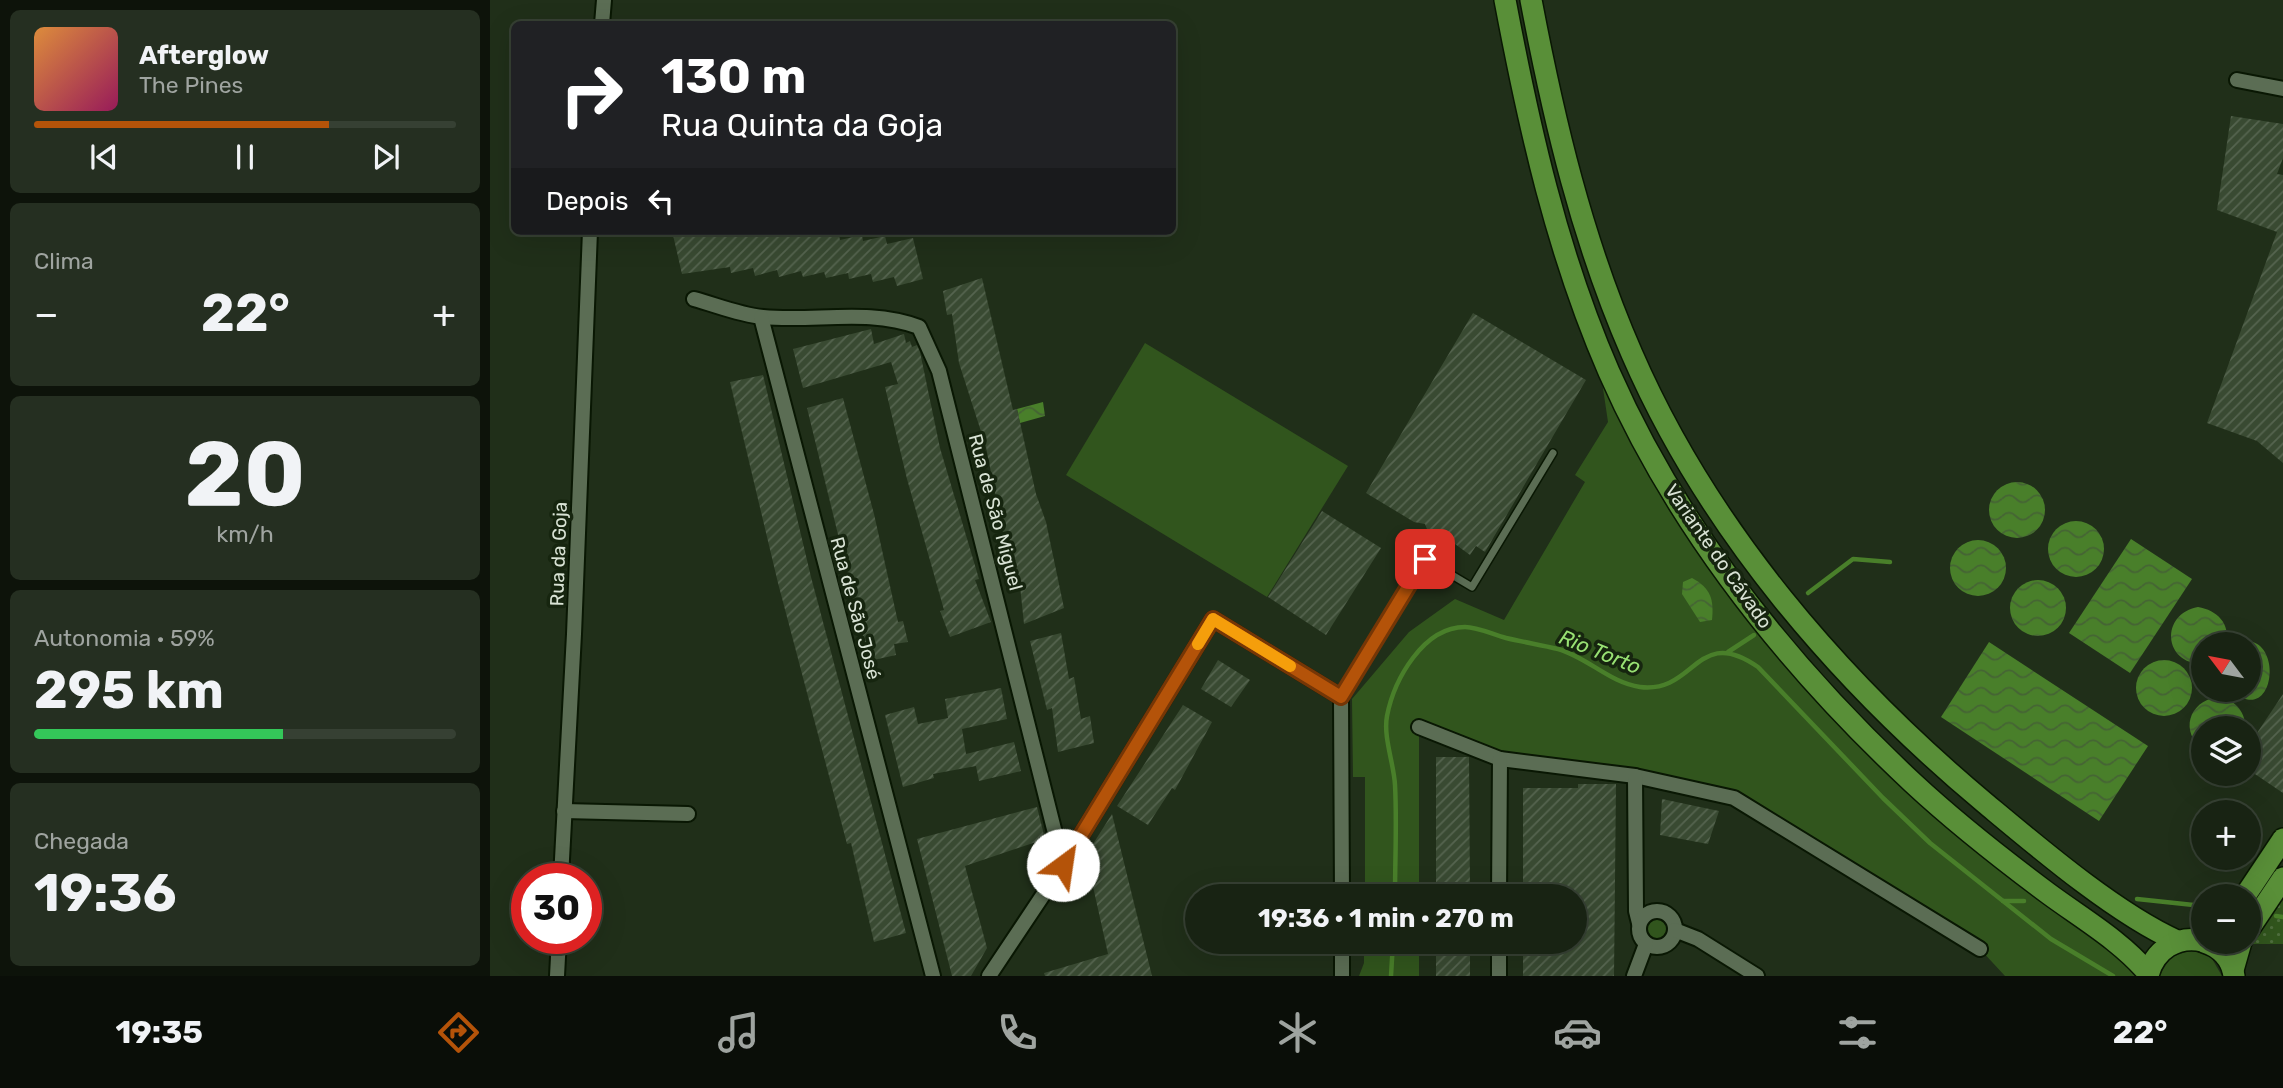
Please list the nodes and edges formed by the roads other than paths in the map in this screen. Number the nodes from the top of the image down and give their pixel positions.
1 (604, 0) edge
2 (1505, 0) edge
3 (1531, 0) edge
4 (602, 21) edge
5 (2237, 80) dead end
6 (2283, 89) edge
7 (590, 235) edge
8 (694, 299) dead end
9 (761, 317) junction
10 (1553, 453) dead end
11 (1341, 697) junction
12 (1419, 727) dead end
13 (1500, 759) junction
14 (1635, 776) junction
15 (564, 811) junction
16 (688, 814) dead end
17 (2283, 839) edge
18 (562, 863) edge
19 (1063, 865) junction
20 (2283, 877) edge
21 (1342, 884) edge
22 (1499, 884) edge
23 (2253, 884) edge
24 (2261, 911) edge
25 (1639, 923) junction
26 (1675, 930) junction
27 (2191, 940) edge
28 (2178, 941) junction
29 (1646, 944) junction
30 (1980, 949) dead end
31 (558, 954) edge
32 (1342, 954) edge
33 (1499, 954) edge
34 (2223, 954) edge
35 (2238, 954) edge
36 (2234, 973) edge
37 (2148, 975) edge
38 (557, 976) edge
39 (933, 976) edge
40 (989, 976) edge
41 (1342, 976) edge
42 (1499, 976) edge
43 (1634, 976) edge
44 (1757, 976) edge

1 - 4 street
2 - 37 main road, Variante do Cávado
3 - 28 main road, Variante do Cávado
5 - 6 street
7 - 15 street, Rua da Goja
8 - 9 street
9 - 19 street, Rua de São Miguel
9 - 39 street, Rua de São José
10 - 11 lane
11 - 19 street
11 - 21 street
12 - 13 street
13 - 14 street
13 - 22 street
14 - 25 street
14 - 30 street
15 - 16 street
15 - 18 street, Rua da Goja
17 - 23 main road
19 - 40 street
20 - 24 main road
25 - 26 street
25 - 29 street
26 - 29 street
26 - 44 street
27 - 28 main road
28 - 37 main road
29 - 43 street
31 - 38 street
32 - 41 street
33 - 42 street
34 - 36 main road
35 - 36 main road

